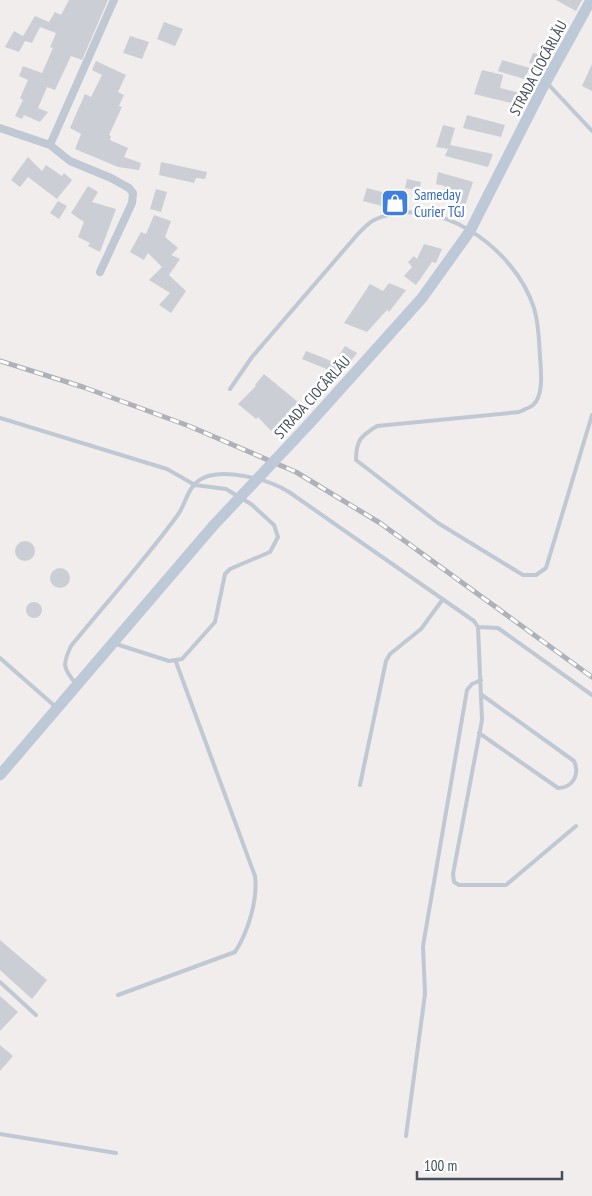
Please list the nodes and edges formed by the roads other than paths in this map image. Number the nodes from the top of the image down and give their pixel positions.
1 (114, 0) edge
2 (591, 0) edge
3 (546, 82) junction
4 (0, 128) edge
5 (592, 131) edge
6 (50, 145) junction
7 (470, 231) junction
8 (100, 272) dead end
9 (230, 389) dead end
10 (592, 415) edge
11 (0, 418) edge
12 (195, 485) junction
13 (443, 599) junction
14 (478, 627) junction
15 (114, 644) junction
16 (0, 658) edge
17 (176, 662) junction
18 (480, 680) junction
19 (78, 686) junction
20 (482, 695) junction
21 (592, 695) edge
22 (58, 709) junction
23 (479, 733) junction
24 (0, 775) edge
25 (360, 785) dead end
26 (576, 826) dead end
27 (0, 982) edge
28 (118, 995) dead end
29 (36, 1014) dead end
30 (0, 1134) edge
31 (406, 1136) dead end
32 (116, 1153) dead end

1 - 6 street
2 - 3 main road, STRADA CIOCÂRLĂU
3 - 5 lane
3 - 7 main road, STRADA CIOCÂRLĂU
4 - 6 street
6 - 8 street
7 - 9 lane
7 - 10 lane
7 - 15 main road, STRADA CIOCÂRLĂU, bridge
11 - 12 lane
12 - 13 lane
12 - 17 lane
12 - 19 lane
13 - 14 lane
13 - 25 lane
14 - 18 lane
14 - 21 lane
15 - 17 lane
15 - 19 main road, STRADA CIOCÂRLĂU
16 - 22 lane
17 - 28 lane
18 - 20 lane
18 - 31 lane
19 - 22 main road, STRADA CIOCÂRLĂU
20 - 23 lane
20 - 23 lane
22 - 24 main road, STRADA CIOCÂRLĂU
23 - 26 lane
27 - 29 lane
30 - 32 lane

